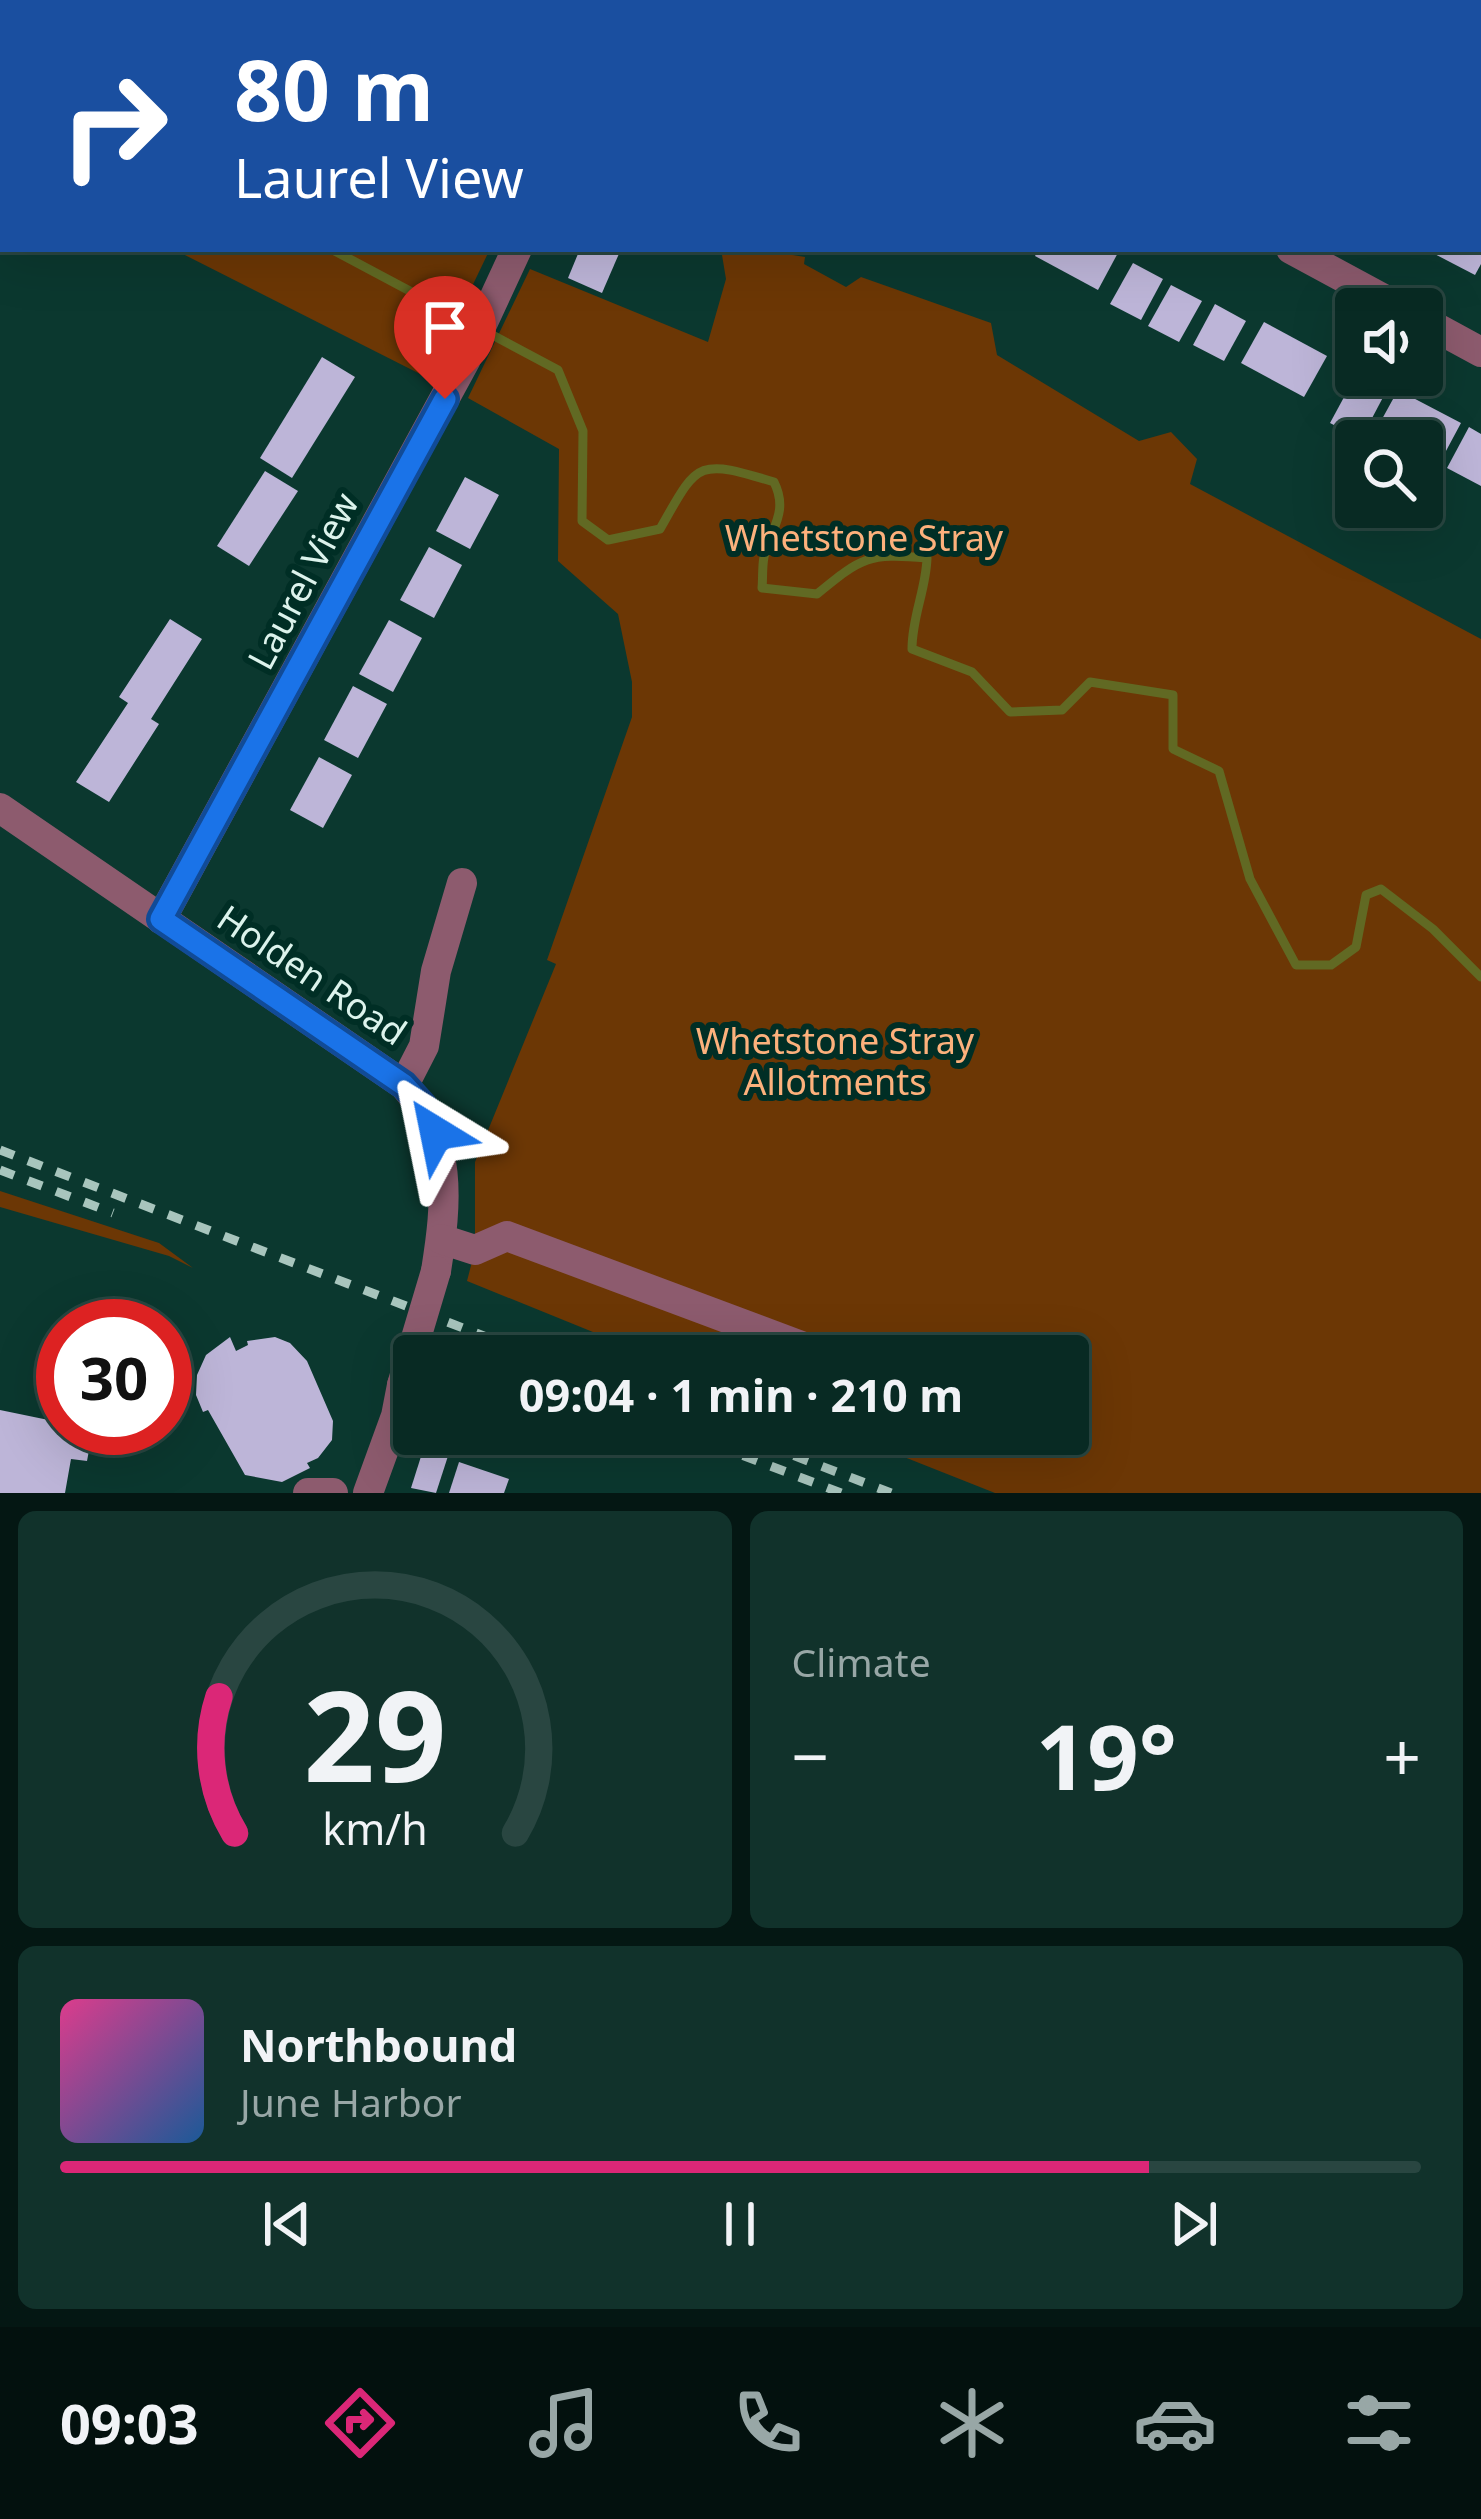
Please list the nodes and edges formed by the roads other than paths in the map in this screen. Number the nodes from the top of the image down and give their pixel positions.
1 (1297, 252) edge
2 (511, 263) edge
3 (1363, 288) edge
4 (1443, 331) edge
5 (1481, 352) edge
6 (0, 808) edge
7 (462, 883) dead end
8 (161, 919) junction
9 (404, 1085) junction
10 (441, 1239) junction
11 (771, 1335) edge
12 (308, 1493) edge
13 (333, 1493) edge
14 (368, 1493) edge

1 - 3 street
2 - 8 street, Laurel View
4 - 5 street
6 - 8 street, Holden Road
7 - 9 street
8 - 9 street, Holden Road
9 - 10 street, Holden Road
10 - 11 street
10 - 14 street, Holden Road, bridge
12 - 13 street

